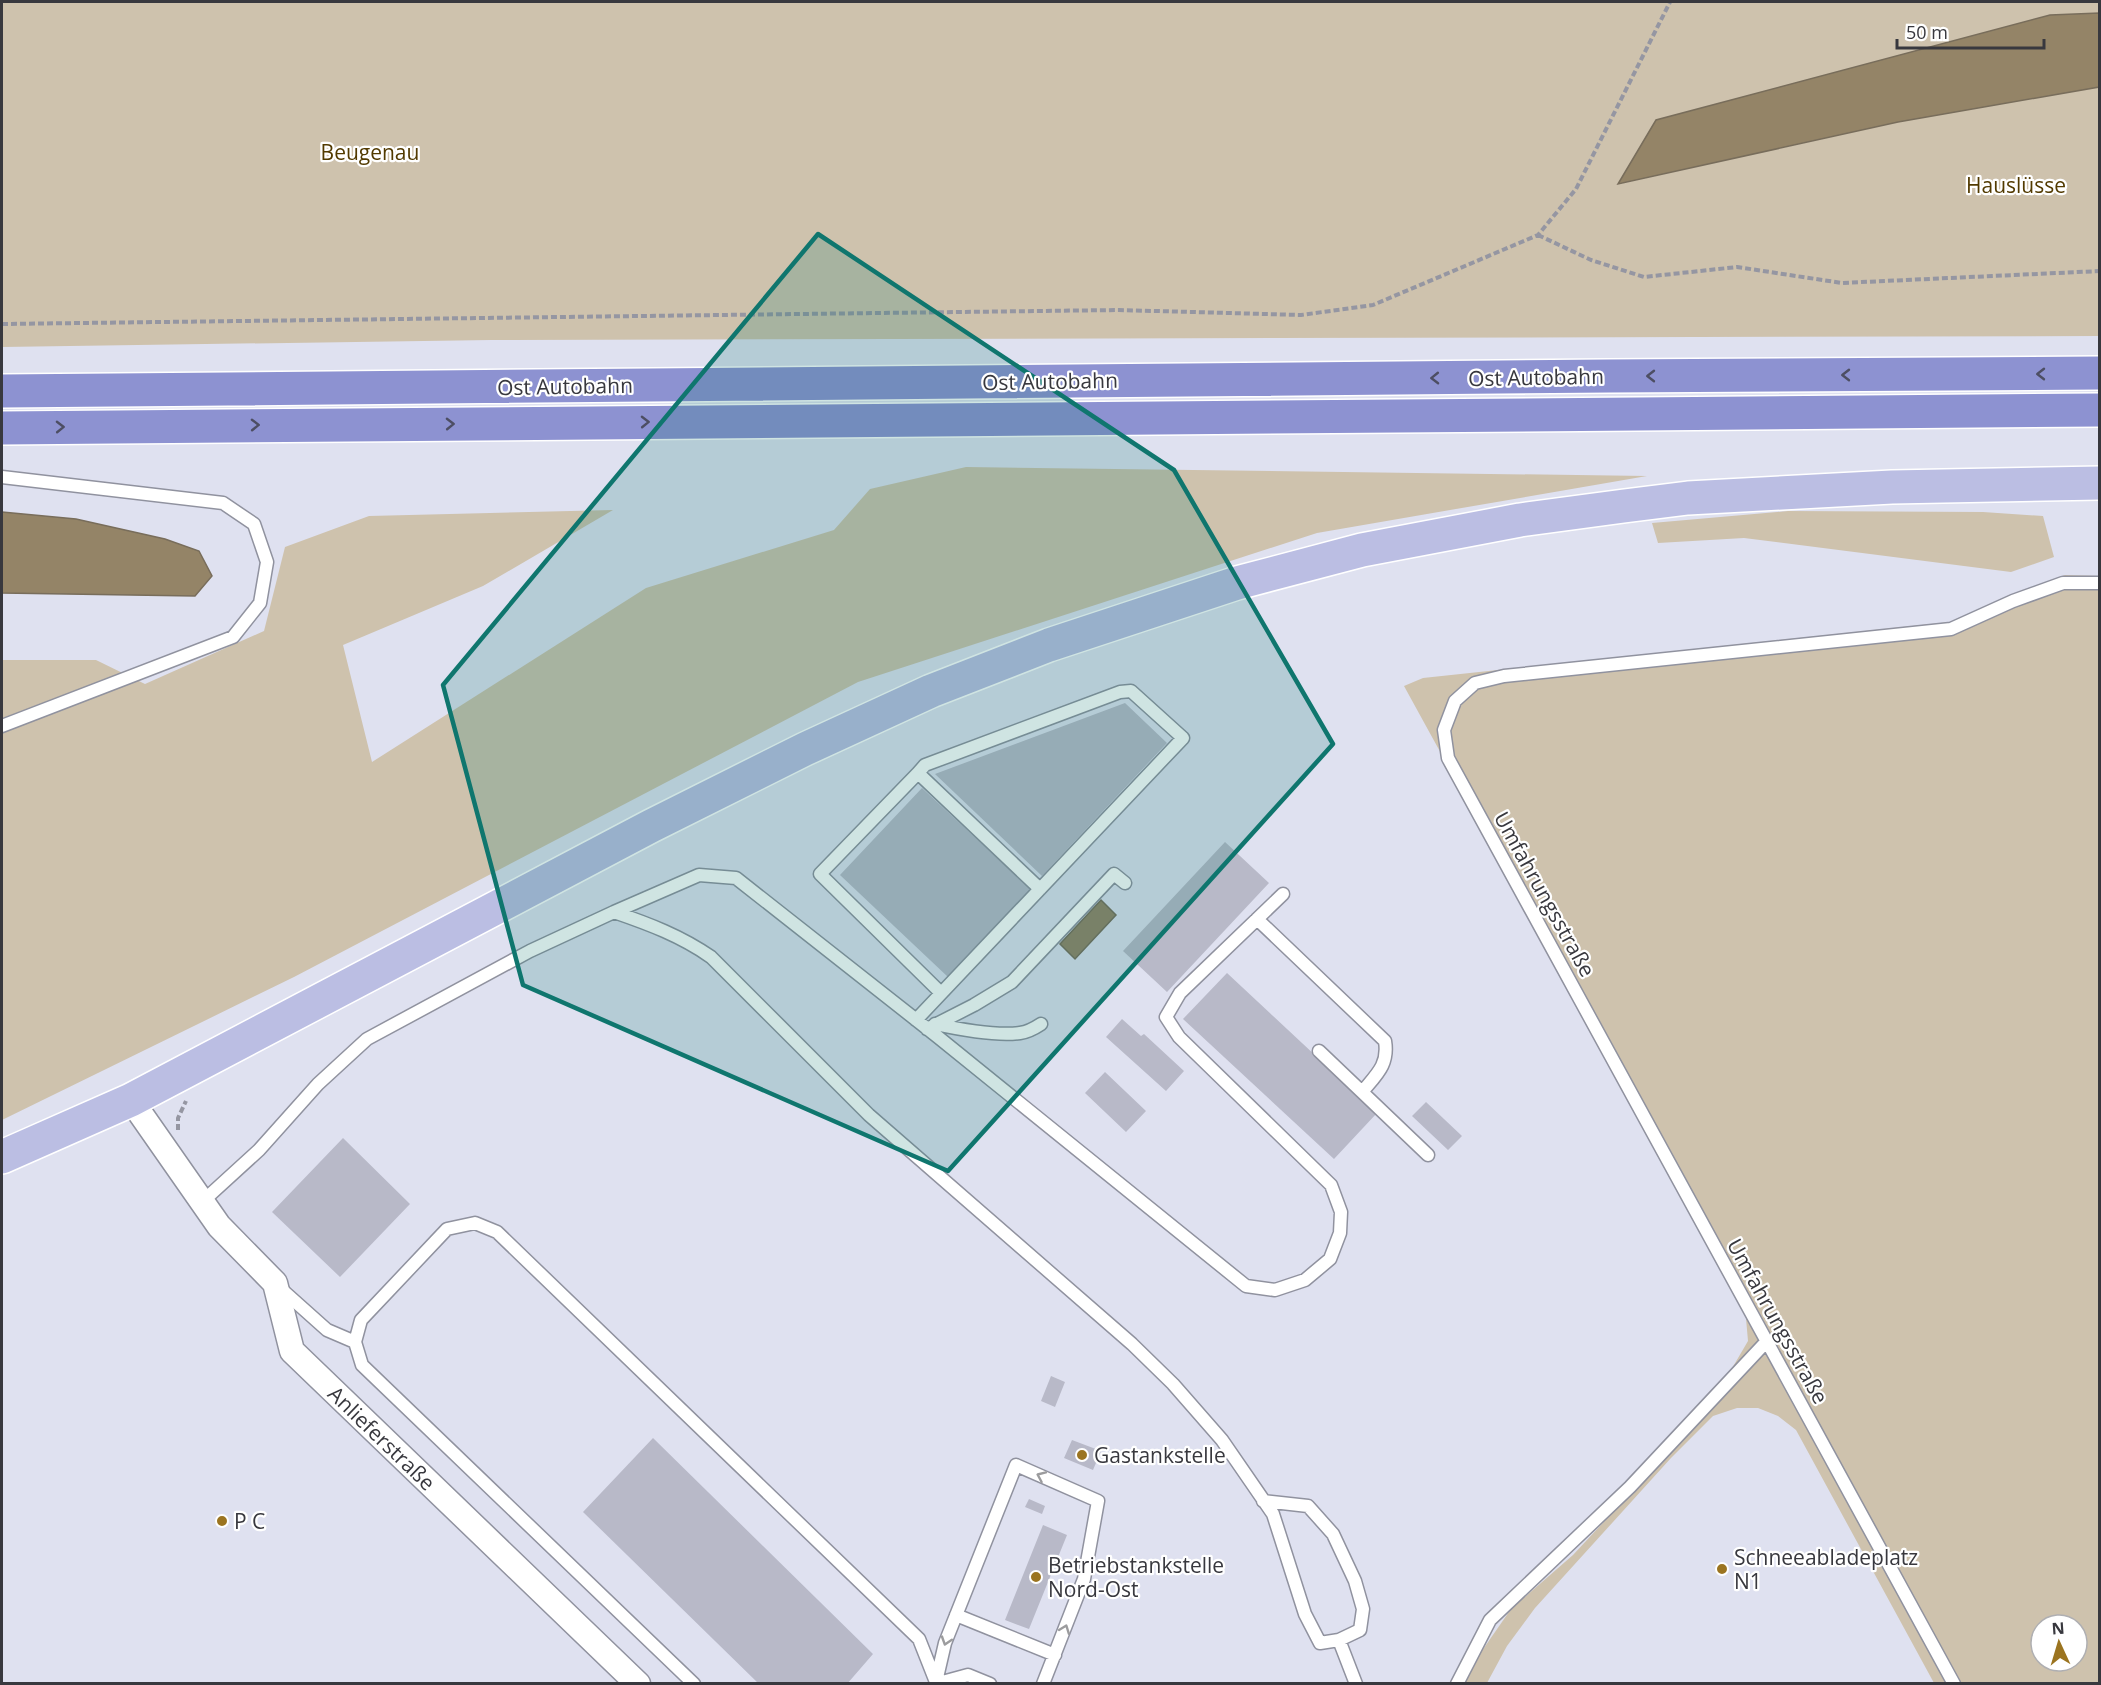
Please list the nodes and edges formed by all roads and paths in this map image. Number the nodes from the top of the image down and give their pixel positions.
1 (1670, 2) edge
2 (1538, 235) junction
3 (2100, 271) edge
4 (2, 324) edge
5 (2100, 374) edge
6 (2, 391) edge
7 (2100, 410) edge
8 (2, 428) edge
9 (2, 477) edge
10 (2100, 483) edge
11 (2100, 583) edge
12 (2, 726) edge
13 (918, 773) junction
14 (1125, 883) dead end
15 (1040, 889) junction
16 (1283, 894) dead end
17 (614, 912) junction
18 (1257, 919) junction
19 (941, 993) junction
20 (916, 1020) junction
21 (1041, 1024) dead end
22 (931, 1026) junction
23 (1319, 1051) dead end
24 (1362, 1092) junction
25 (131, 1100) junction
26 (1428, 1155) dead end
27 (2, 1157) edge
28 (202, 1202) junction
29 (275, 1283) junction
30 (1767, 1341) junction
31 (355, 1342) junction
32 (1263, 1501) junction
33 (956, 1615) junction
34 (1339, 1640) junction
35 (1054, 1655) junction
36 (638, 1683) edge
37 (694, 1683) edge
38 (936, 1683) edge
39 (990, 1683) edge
40 (1043, 1683) edge
41 (1356, 1683) edge
42 (1457, 1683) edge
43 (1954, 1683) edge

1 - 2 path
2 - 3 path
2 - 4 path
5 -> 6 highway, Ost Autobahn
8 -> 7 highway, Ost Autobahn
9 - 12 lane
10 - 25 main road
11 - 30 lane, Umfahrungsstraße
13 - 15 lane
13 - 15 lane
13 - 19 lane
14 - 22 lane
15 - 19 lane
16 - 18 lane
17 - 20 lane
17 - 28 lane
17 - 32 lane
18 - 22 lane
18 - 24 lane
19 - 20 lane
20 - 22 lane
21 - 22 lane
23 - 24 lane
24 - 26 lane
25 - 27 main road
25 - 28 street
28 - 29 street
29 - 31 lane
29 - 36 street, Anlieferstraße
30 - 42 lane
30 - 43 lane, Umfahrungsstraße
31 - 37 lane
31 - 38 lane
32 - 34 lane
32 - 34 lane
33 - 35 lane
35 -> 33 lane
33 -> 38 lane
34 - 41 lane
35 - 40 lane
38 - 39 lane

